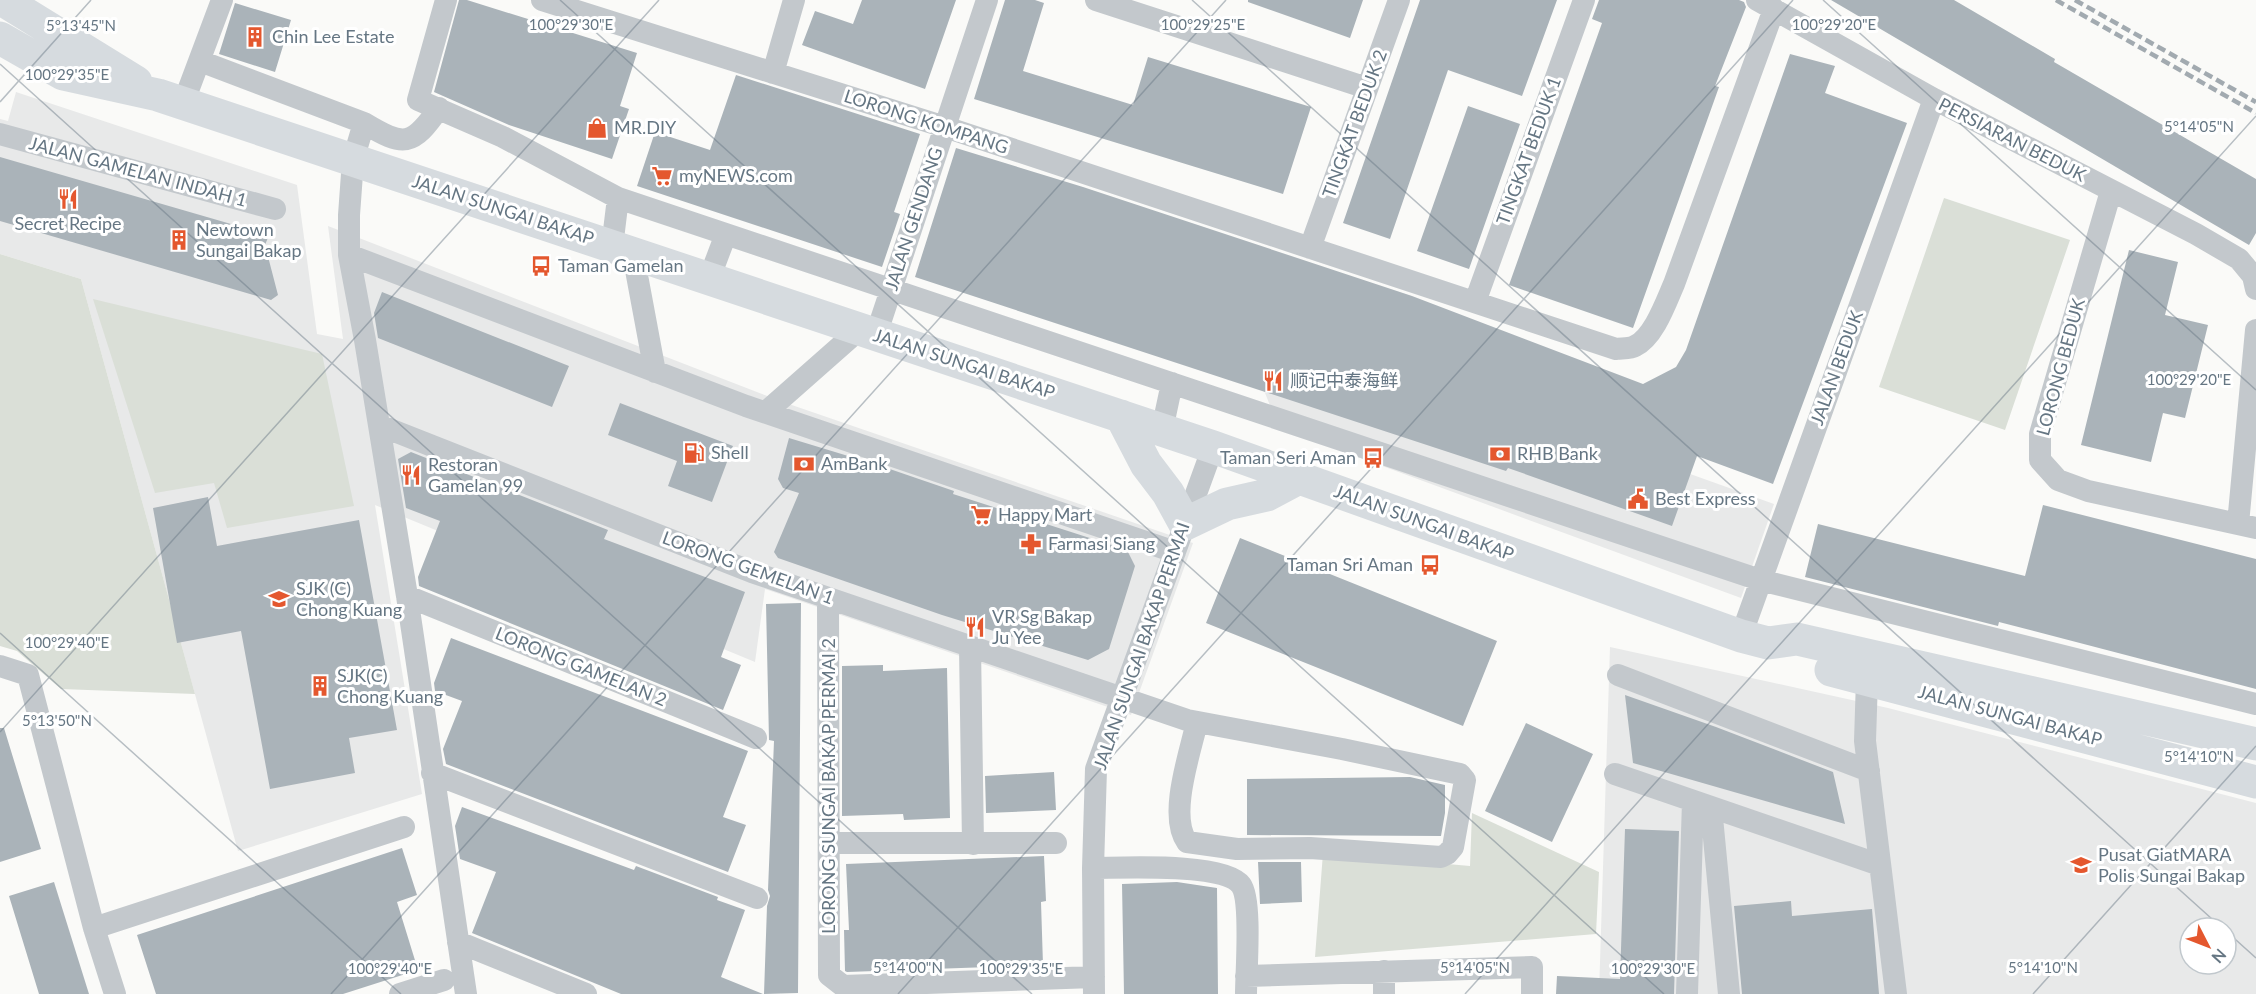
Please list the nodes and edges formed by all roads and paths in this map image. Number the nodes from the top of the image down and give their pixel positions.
1 (3, 0) edge
2 (222, 0) edge
3 (446, 0) edge
4 (542, 0) edge
5 (794, 0) edge
6 (987, 0) edge
7 (1096, 0) edge
8 (1400, 0) edge
9 (1584, 0) edge
10 (1117, 4) edge
11 (1766, 5) edge
12 (602, 9) edge
13 (0, 38) edge
14 (773, 73) junction
15 (186, 81) junction
16 (1367, 88) junction
17 (1934, 99) junction
18 (439, 108) junction
19 (364, 123) junction
20 (945, 127) junction
21 (0, 134) edge
22 (353, 160) junction
23 (2111, 191) junction
24 (618, 198) junction
25 (275, 209) dead end
26 (726, 234) junction
27 (1310, 248) junction
28 (622, 250) junction
29 (349, 255) junction
30 (708, 279) junction
31 (891, 289) junction
32 (2256, 289) edge
33 (1475, 302) junction
34 (2256, 330) edge
35 (868, 332) junction
36 (655, 372) junction
37 (1172, 383) junction
38 (766, 412) junction
39 (1121, 416) junction
40 (379, 425) junction
41 (1162, 430) junction
42 (1213, 447) junction
43 (1299, 478) junction
44 (2247, 526) edge
45 (1180, 538) junction
46 (1760, 580) junction
47 (406, 596) junction
48 (828, 598) junction
49 (1754, 639) junction
50 (970, 647) junction
51 (0, 666) edge
52 (1618, 675) dead end
53 (1867, 679) junction
54 (1121, 699) junction
55 (2256, 704) edge
56 (1197, 722) junction
57 (756, 738) dead end
58 (2256, 744) edge
59 (1869, 771) junction
60 (432, 773) junction
61 (1615, 774) dead end
62 (2256, 782) edge
63 (1702, 804) junction
64 (404, 827) dead end
65 (830, 843) junction
66 (1056, 843) dead end
67 (974, 844) junction
68 (1880, 865) junction
69 (1093, 868) junction
70 (757, 898) dead end
71 (94, 928) junction
72 (458, 942) junction
73 (1384, 971) junction
74 (444, 980) dead end
75 (1094, 985) edge
76 (1246, 985) edge
77 (116, 994) edge
78 (400, 994) edge
79 (466, 994) edge
80 (586, 994) edge
81 (1384, 994) edge
82 (1532, 994) edge
83 (1687, 994) edge
84 (1729, 994) edge
85 (1896, 994) edge

1 - 15 highway, JALAN SUNGAI BAKAP
2 - 15 street
3 - 18 street
4 - 12 street, LORONG KOMPANG
5 - 14 street
6 - 20 street, JALAN GENDANG
7 - 10 street
8 - 16 street, TINGKAT BEDUK 2
9 - 33 street, TINGKAT BEDUK 1
10 - 16 street
11 - 17 street, PERSIARAN BEDUK
11 - 33 street, LORONG KOMPANG
12 - 14 street, LORONG KOMPANG
13 - 15 highway, JALAN SUNGAI BAKAP
14 - 20 street, LORONG KOMPANG
15 - 19 street
15 - 22 highway, JALAN SUNGAI BAKAP
16 - 27 street, TINGKAT BEDUK 2
17 - 23 street, PERSIARAN BEDUK
17 - 46 street, JALAN BEDUK
18 - 19 street
18 - 24 street
19 - 22 street
20 - 27 street, LORONG KOMPANG
20 - 31 street, JALAN GENDANG
21 - 25 street, JALAN GAMELAN INDAH 1
22 - 28 highway, JALAN SUNGAI BAKAP
22 - 29 street
23 - 32 street, PERSIARAN BEDUK
23 - 44 street, LORONG BEDUK
24 - 26 street
24 - 28 street
26 - 30 street
26 - 31 street
27 - 33 street, LORONG KOMPANG
28 - 30 highway, JALAN SUNGAI BAKAP
28 - 36 street
29 - 36 street
29 - 40 street
30 - 35 highway, JALAN SUNGAI BAKAP
31 - 35 street, JALAN GENDANG
31 - 37 street
34 - 44 street
35 - 38 street
35 - 39 highway, JALAN SUNGAI BAKAP
36 - 38 street
37 - 41 street
37 - 46 street
38 - 45 street
39 - 41 highway, JALAN SUNGAI BAKAP
39 - 45 highway
40 - 47 street
40 - 48 street, LORONG GEMELAN 1
41 - 42 highway, JALAN SUNGAI BAKAP
42 - 43 highway, JALAN SUNGAI BAKAP
42 - 45 street, JALAN SUNGAI BAKAP PERMAI
43 - 45 highway
43 - 49 highway, JALAN SUNGAI BAKAP
45 - 54 street, JALAN SUNGAI BAKAP PERMAI
46 - 49 street, JALAN BEDUK
46 - 55 street
47 - 57 street, LORONG GAMELAN 2
47 - 60 street
48 - 50 street, LORONG GEMELAN 1
48 - 65 street, LORONG SUNGAI BAKAP PERMAI 2
49 - 53 highway, JALAN SUNGAI BAKAP
49 - 58 highway, JALAN SUNGAI BAKAP
50 - 54 street, LORONG GEMELAN 1
50 - 67 street
51 - 71 street
52 - 59 street
53 - 59 street
53 - 62 highway, JALAN SUNGAI BAKAP
54 - 56 street, LORONG GEMELAN 1
54 - 69 street, JALAN SUNGAI BAKAP PERMAI
56 - 56 street, LORONG GEMELAN 1
59 - 68 street
60 - 70 street
60 - 72 street
61 - 63 street
63 - 68 street
63 - 83 street
63 - 84 street
64 - 71 street
65 - 67 street
65 - 75 street, LORONG SUNGAI BAKAP PERMAI 2
66 - 67 street
68 - 85 street
69 - 75 street, JALAN SUNGAI BAKAP PERMAI
69 - 76 street
71 - 77 street
72 - 79 street
72 - 80 street
73 - 76 street
73 - 81 street
73 - 82 street
74 - 78 street

